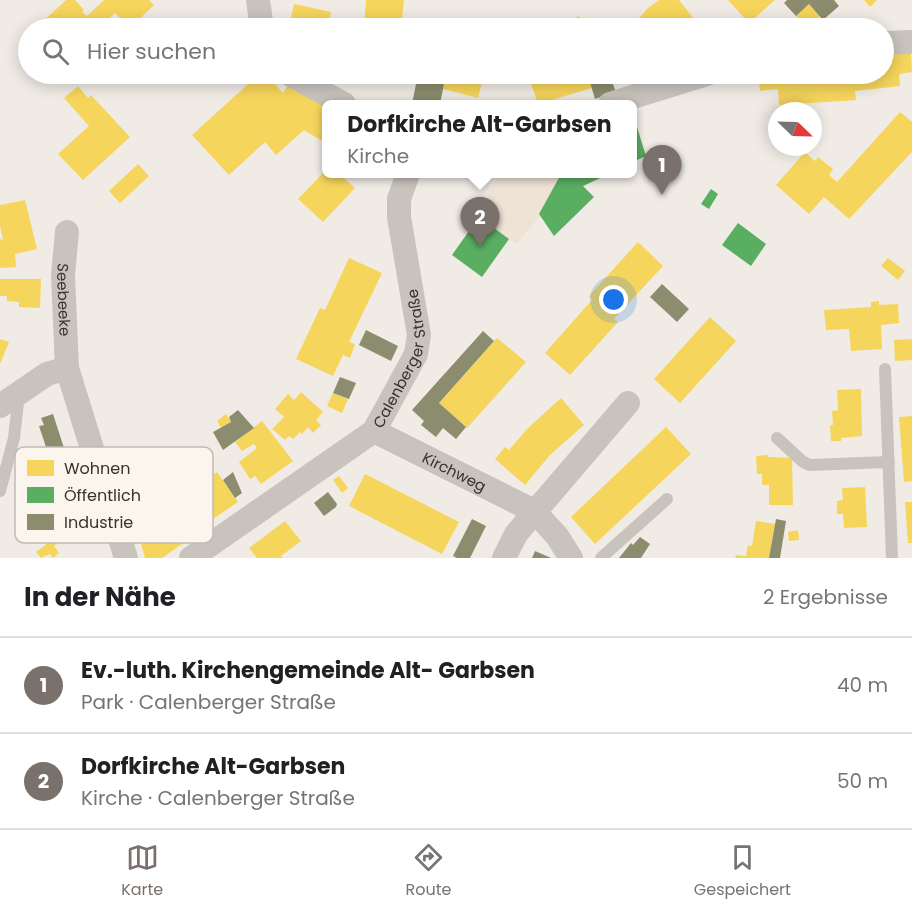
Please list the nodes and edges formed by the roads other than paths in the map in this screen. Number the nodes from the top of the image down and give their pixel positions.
1 (258, 0) edge
2 (260, 18) edge
3 (912, 42) edge
4 (894, 43) edge
5 (307, 84) edge
6 (676, 84) edge
7 (335, 100) edge
8 (626, 100) edge
9 (407, 178) edge
10 (67, 232) dead end
11 (67, 368) junction
12 (885, 369) dead end
13 (9, 399) edge
14 (628, 403) dead end
15 (374, 431) junction
16 (777, 438) dead end
17 (92, 447) edge
18 (889, 462) junction
19 (0, 491) edge
20 (668, 499) dead end
21 (534, 511) junction
22 (121, 543) edge
23 (213, 543) edge
24 (213, 543) edge
25 (126, 558) edge
26 (191, 558) edge
27 (504, 558) edge
28 (571, 558) edge
29 (601, 558) edge
30 (892, 558) edge

1 - 2 street
3 - 4 street
5 - 7 street
6 - 8 street
9 - 15 street, Calenberger Straße
10 - 11 street, Seebeeke
11 - 13 street
11 - 17 street, Seebeeke
12 - 18 lane
13 - 19 lane
14 - 21 street
15 - 21 street, Kirchweg
15 - 23 street, Calenberger Straße
16 - 18 lane
18 - 30 lane
20 - 29 lane
21 - 27 street
21 - 28 street, Kirchweg
22 - 25 street, Seebeeke
24 - 26 street, Calenberger Straße

